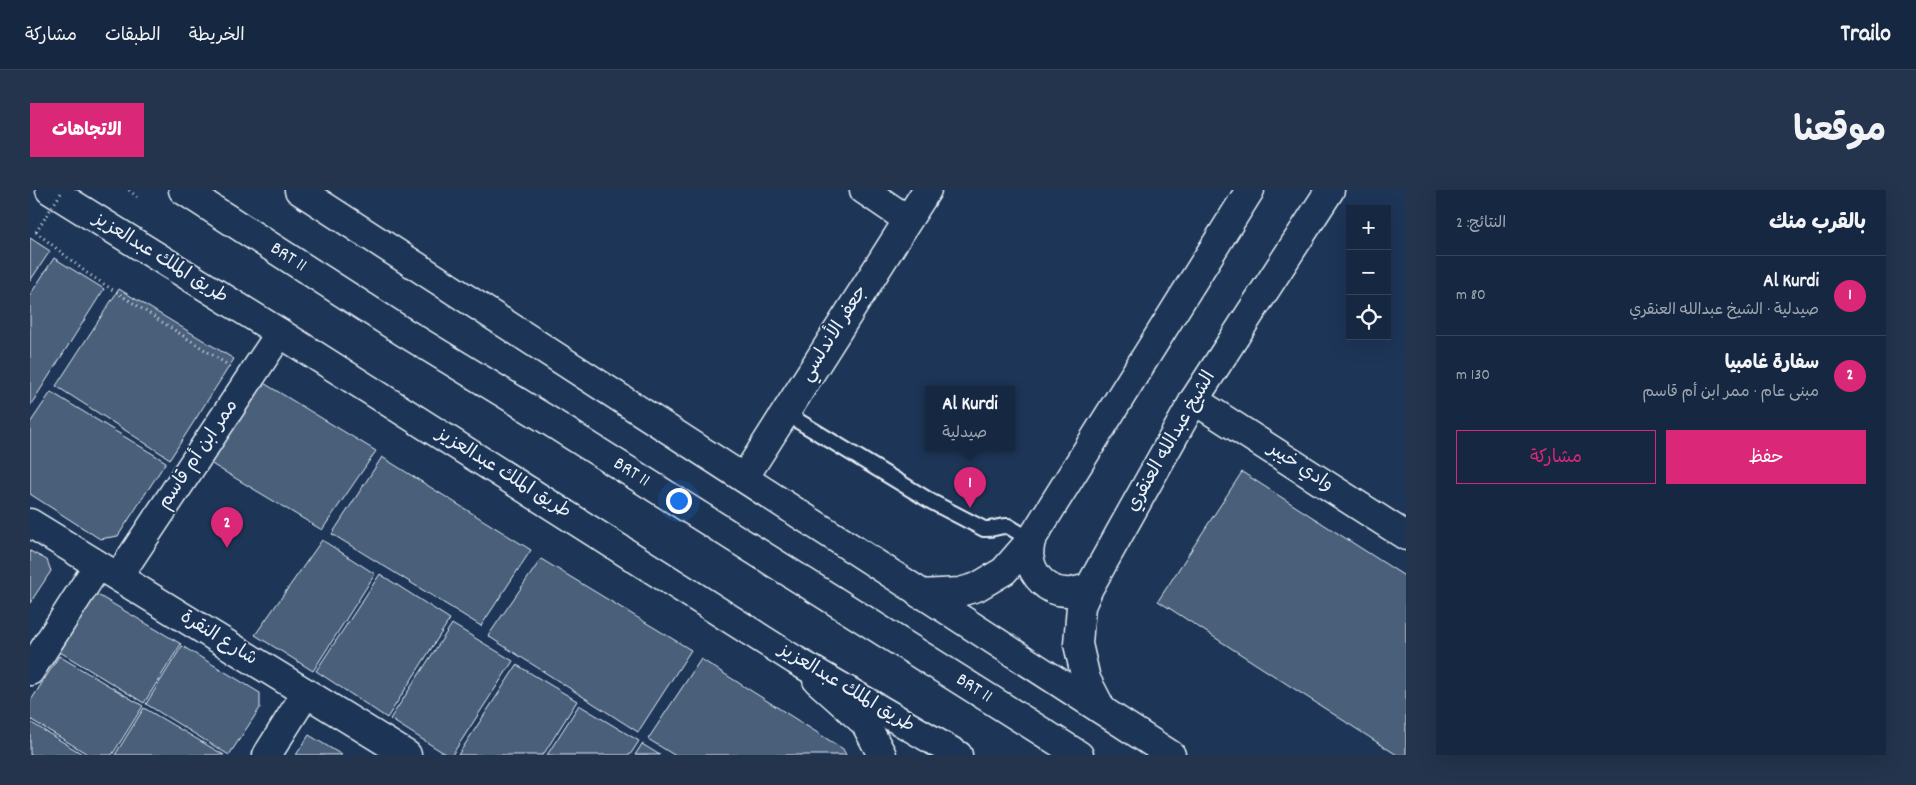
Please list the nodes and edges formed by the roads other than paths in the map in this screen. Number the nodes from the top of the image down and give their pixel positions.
1 (50, 190) edge
2 (183, 190) edge
3 (299, 190) edge
4 (864, 190) edge
5 (927, 190) edge
6 (1250, 190) edge
7 (1330, 190) edge
8 (908, 220) junction
9 (280, 333) junction
10 (1194, 400) junction
11 (785, 413) junction
12 (744, 478) junction
13 (30, 523) edge
14 (1406, 536) edge
15 (1031, 540) junction
16 (108, 571) junction
17 (1089, 588) junction
18 (920, 594) junction
19 (795, 660) junction
20 (30, 671) edge
21 (306, 693) junction
22 (1102, 710) junction
23 (267, 755) edge
24 (407, 755) edge
25 (882, 755) edge
26 (958, 755) edge
27 (1079, 755) edge
28 (1171, 755) edge

1 - 9 main road, طريق الملك عبدالعزيز
2 - 27 main road, BRT 11
3 - 12 main road
4 - 8 main road
5 - 8 main road, جعفر الأندلسي
6 - 15 main road
7 - 10 main road, الشيخ عبدالله العنقري
8 - 11 main road, جعفر الأندلسي
9 - 16 main road, ممر ابن أم قاسم
9 - 19 main road, طريق الملك عبدالعزيز
10 - 14 main road, وادي خيبر
10 - 17 main road, الشيخ عبدالله العنقري
11 - 12 main road, جعفر الأندلسي
11 - 15 lane
12 - 18 main road
13 - 16 main road, شارع النقرة
15 - 17 main road
15 - 18 main road
16 - 20 main road, ممر ابن أم قاسم
16 - 21 main road, شارع النقرة
17 - 22 main road, الشيخ عبدالله العنقري
18 - 22 main road
19 - 25 main road
19 - 26 main road, طريق الملك عبدالعزيز
21 - 23 main road
21 - 24 main road, شارع النقرة
22 - 28 main road

